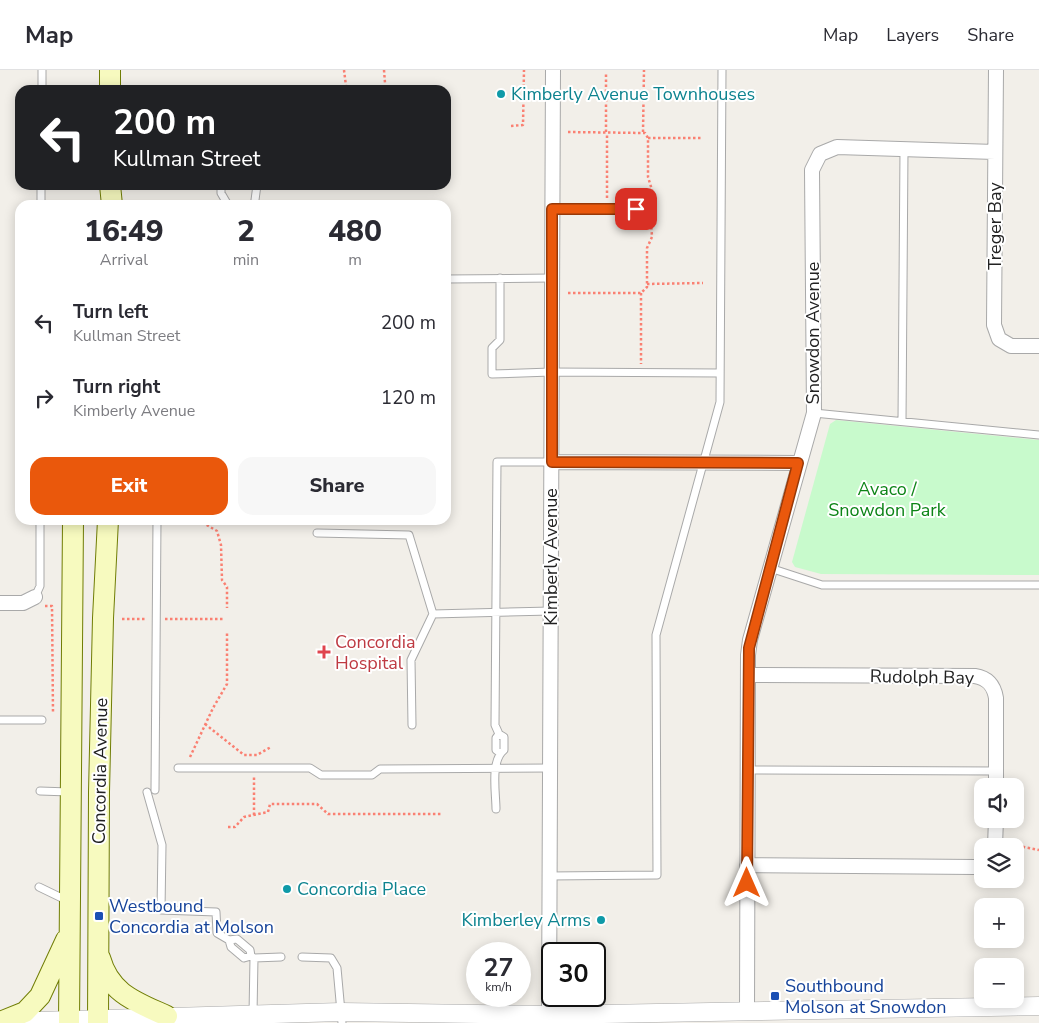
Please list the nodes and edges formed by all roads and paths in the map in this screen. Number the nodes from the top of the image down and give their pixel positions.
1 (42, 70) edge
2 (110, 70) edge
3 (344, 70) edge
4 (384, 70) edge
5 (524, 70) edge
6 (553, 70) edge
7 (644, 70) edge
8 (722, 70) edge
9 (996, 70) edge
10 (606, 73) dead end
11 (385, 83) dead end
12 (42, 85) edge
13 (110, 85) edge
14 (346, 85) edge
15 (511, 126) dead end
16 (643, 132) dead end
17 (648, 138) dead end
18 (703, 138) dead end
19 (904, 150) junction
20 (995, 152) junction
21 (256, 190) edge
22 (255, 200) dead end
23 (552, 209) junction
24 (606, 209) junction
25 (650, 209) dead end
26 (500, 278) junction
27 (552, 278) junction
28 (451, 279) edge
29 (703, 283) dead end
30 (647, 284) dead end
31 (641, 293) dead end
32 (1039, 346) edge
33 (551, 372) junction
34 (641, 372) junction
35 (720, 373) junction
36 (814, 413) junction
37 (902, 422) junction
38 (1039, 435) edge
39 (552, 462) junction
40 (704, 463) junction
41 (798, 463) junction
42 (40, 525) edge
43 (76, 525) edge
44 (108, 525) edge
45 (157, 525) edge
46 (207, 525) edge
47 (316, 533) dead end
48 (770, 568) junction
49 (1039, 585) edge
50 (34, 597) joint
51 (0, 603) edge
52 (227, 608) dead end
53 (551, 611) junction
54 (494, 612) junction
55 (433, 614) junction
56 (122, 619) dead end
57 (156, 619) junction
58 (224, 620) dead end
59 (227, 631) dead end
60 (748, 675) junction
61 (0, 720) edge
62 (42, 720) dead end
63 (205, 724) junction
64 (412, 725) dead end
65 (272, 747) dead end
66 (182, 768) joint
67 (550, 768) junction
68 (496, 769) junction
69 (747, 770) junction
70 (996, 771) junction
71 (996, 778) edge
72 (255, 788) dead end
73 (155, 790) dead end
74 (40, 791) dead end
75 (70, 792) junction
76 (147, 792) dead end
77 (496, 809) dead end
78 (441, 814) dead end
79 (254, 815) junction
80 (228, 827) dead end
81 (1024, 848) edge
82 (1039, 850) edge
83 (747, 865) junction
84 (974, 867) edge
85 (549, 876) junction
86 (39, 886) dead end
87 (70, 903) junction
88 (70, 931) junction
89 (98, 948) junction
90 (281, 956) dead end
91 (252, 957) junction
92 (302, 957) dead end
93 (1039, 1006) edge
94 (747, 1012) junction
95 (252, 1015) junction
96 (167, 1016) junction
97 (342, 1018) edge
98 (549, 1019) edge
99 (69, 1021) edge
100 (98, 1021) edge
101 (0, 1022) edge
102 (504, 1023) edge

1 - 12 lane
2 - 13 main road
3 - 14 path
4 - 11 path
5 - 15 path
6 - 23 street, Kimberly Avenue
7 - 16 path
8 - 35 lane
9 - 20 street, Treger Bay
10 - 24 path
17 - 18 path
19 - 20 street, Snowdon Avenue
19 - 36 street, Snowdon Avenue
19 - 37 lane
20 - 32 street, Treger Bay
21 - 22 lane
23 - 24 lane
23 - 27 street, Kimberly Avenue
24 - 25 lane
26 - 27 lane
26 - 28 lane
26 - 33 lane
27 - 33 street, Kimberly Avenue
29 - 30 path
31 - 34 path
33 - 34 lane
33 - 39 street, Kimberly Avenue
34 - 35 lane
35 - 40 lane
36 - 37 lane
36 - 41 street, Snowdon Avenue
37 - 38 lane
39 - 40 street
39 - 53 street, Kimberly Avenue
39 - 54 lane
40 - 41 street
40 - 85 lane
41 - 48 street, Snowdon Avenue
42 - 50 lane
43 - 75 main road, Concordia Avenue
44 - 89 main road, Concordia Avenue
45 - 57 lane
46 - 52 path
47 - 55 lane
48 - 49 lane
48 - 60 street, Snowdon Avenue
50 - 51 street
53 - 54 lane
53 - 67 street, Kimberly Avenue
54 - 55 lane
54 - 68 lane
55 - 64 lane
56 - 57 path
57 - 58 path
57 - 73 lane
59 - 63 path
60 - 69 street, Snowdon Avenue
60 - 70 street, Rudolph Bay
61 - 62 lane
63 - 65 path
63 - 66 path
66 - 68 lane
67 - 68 lane
67 - 85 street, Kimberly Avenue
68 - 77 lane
69 - 70 lane
69 - 83 street, Snowdon Avenue
70 - 71 street, Rudolph Bay
72 - 79 path
74 - 75 lane
75 - 87 main road, Concordia Avenue
76 - 91 lane
78 - 79 path
79 - 80 path
81 - 82 path
83 - 84 street
83 - 94 street, Snowdon Avenue
85 - 98 street, Kimberly Avenue
86 - 87 lane
87 - 88 main road, Concordia Avenue
88 - 99 main road, Concordia Avenue
88 - 101 main road
89 - 96 main road
89 - 100 main road, Concordia Avenue
90 - 91 lane
91 - 95 lane
92 - 97 lane
93 - 94 street
94 - 98 street
95 - 96 street
95 - 97 street
96 - 100 street
97 - 98 street
98 - 102 street
99 - 100 street
99 - 101 street

